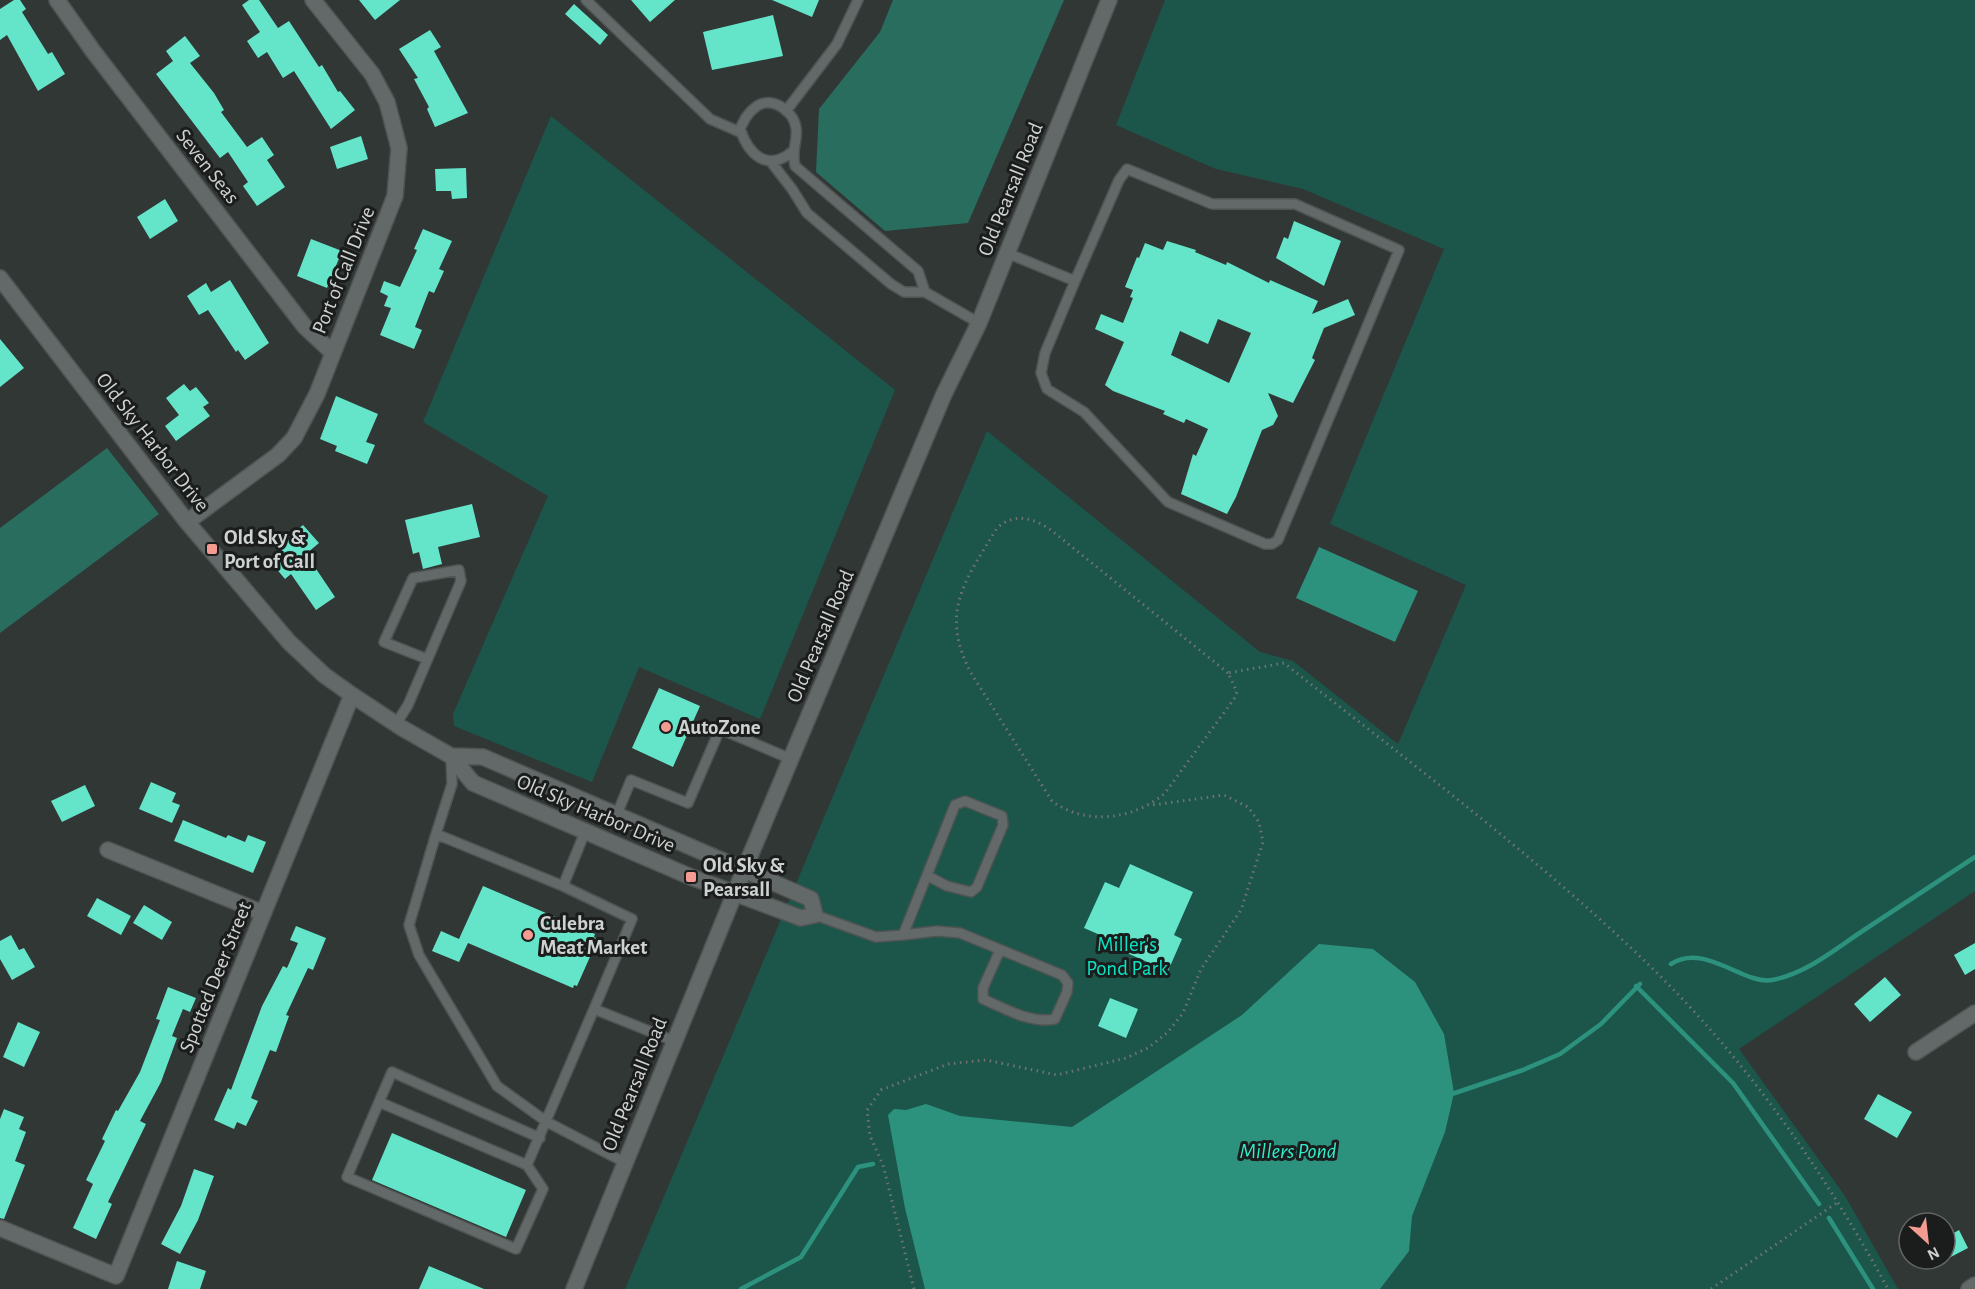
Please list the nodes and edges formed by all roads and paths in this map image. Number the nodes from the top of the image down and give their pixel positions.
1 (57, 0) edge
2 (312, 0) edge
3 (586, 0) edge
4 (858, 0) edge
5 (1109, 0) edge
6 (786, 111) junction
7 (742, 133) junction
8 (792, 152) junction
9 (771, 162) junction
10 (1006, 253) junction
11 (0, 278) edge
12 (1075, 281) junction
13 (925, 292) junction
14 (5, 296) edge
15 (979, 322) junction
16 (332, 352) junction
17 (187, 522) junction
18 (427, 659) junction
19 (1228, 673) junction
20 (352, 695) junction
21 (396, 724) junction
22 (451, 756) junction
23 (791, 759) junction
24 (1151, 805) junction
25 (617, 814) junction
26 (585, 832) junction
27 (436, 834) junction
28 (108, 850) dead end
29 (745, 868) junction
30 (928, 876) junction
31 (563, 886) junction
32 (735, 892) junction
33 (263, 913) junction
34 (815, 915) junction
35 (903, 935) junction
36 (1000, 950) junction
37 (594, 1009) junction
38 (1975, 1013) edge
39 (674, 1041) junction
40 (1916, 1052) dead end
41 (379, 1102) junction
42 (547, 1122) junction
43 (540, 1138) junction
44 (624, 1162) junction
45 (527, 1165) junction
46 (1838, 1202) junction
47 (0, 1228) edge
48 (1975, 1285) edge
49 (574, 1289) edge
50 (914, 1289) edge
51 (1711, 1289) edge
52 (1888, 1289) edge
53 (1969, 1289) edge

1 - 16 street, Seven Seas
2 - 16 street, Port of Call Drive
3 - 7 lane
4 - 6 lane
5 - 10 street, Old Pearsall Road
6 - 7 lane
6 - 8 lane
7 - 9 lane
8 - 9 lane
8 - 13 lane
9 - 13 lane
10 - 12 lane
10 - 15 street, Old Pearsall Road
11 - 14 street, Old Sky Harbor Drive
12 - 12 lane
13 - 15 lane
14 - 17 street, Old Sky Harbor Drive
15 - 23 street, Old Pearsall Road
16 - 17 street, Port of Call Drive
17 - 20 street, Old Sky Harbor Drive
18 - 18 lane
18 - 21 lane
19 - 24 path
19 - 24 path
19 - 46 path
20 - 21 street, Old Sky Harbor Drive
20 - 33 street, Spotted Deer Street
21 - 22 street, Old Sky Harbor Drive
22 - 25 street, Old Sky Harbor Drive
22 - 26 street, Old Sky Harbor Drive
22 - 27 lane
23 - 25 lane
23 - 29 street, Old Pearsall Road
24 - 50 path
25 - 29 street, Old Sky Harbor Drive
26 - 31 lane
26 - 32 street, Old Sky Harbor Drive
27 - 31 lane
27 - 42 lane
28 - 33 street
29 - 32 street, Old Pearsall Road
29 - 34 street, Old Sky Harbor Drive
30 - 30 lane
30 - 35 lane
31 - 37 lane
32 - 34 street, Old Sky Harbor Drive
32 - 39 street, Old Pearsall Road
33 - 47 street, Spotted Deer Street
34 - 35 lane
35 - 36 lane
36 - 36 lane
37 - 39 lane
37 - 42 lane
38 - 40 street
39 - 44 street, Old Pearsall Road
41 - 43 lane
41 - 45 lane
41 - 45 lane
42 - 43 lane
42 - 44 lane
43 - 45 lane
44 - 49 street, Old Pearsall Road
46 - 51 path
46 - 52 path
48 - 53 street

